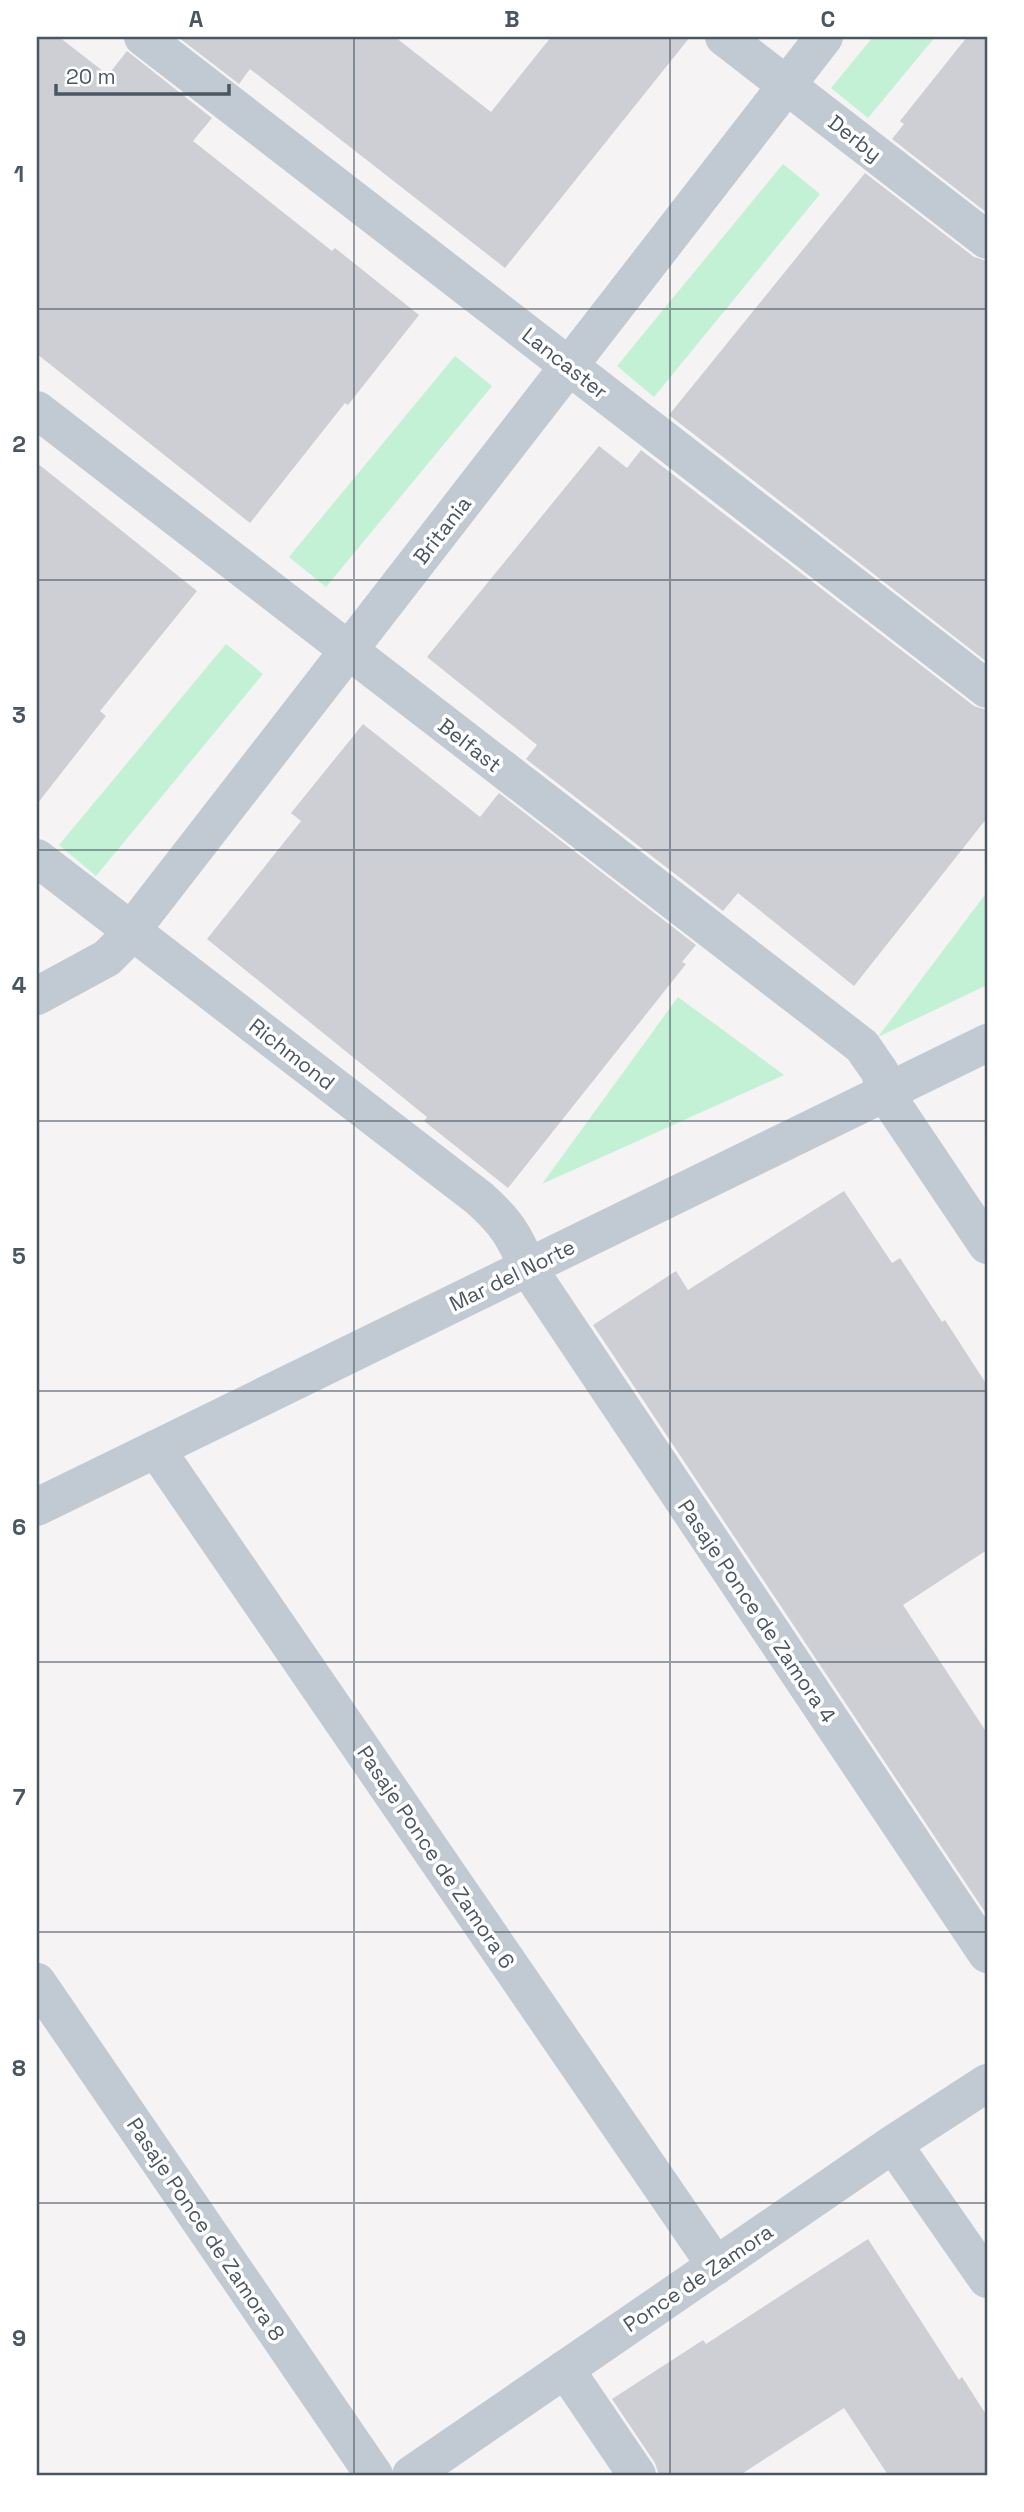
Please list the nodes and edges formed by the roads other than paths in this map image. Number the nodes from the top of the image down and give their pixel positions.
1 (143, 37) edge
2 (724, 37) edge
3 (824, 37) edge
4 (786, 85) junction
5 (987, 240) edge
6 (569, 366) junction
7 (37, 410) edge
8 (349, 651) junction
9 (987, 689) edge
10 (37, 858) edge
11 (132, 931) junction
12 (37, 996) edge
13 (987, 1043) edge
14 (886, 1093) junction
15 (987, 1245) edge
16 (528, 1268) junction
17 (156, 1449) junction
18 (37, 1507) edge
19 (987, 1954) edge
20 (37, 1982) edge
21 (987, 2083) edge
22 (893, 2144) junction
23 (716, 2266) junction
24 (987, 2279) edge
25 (565, 2369) junction
26 (374, 2475) edge
27 (411, 2475) edge
28 (637, 2475) edge

1 - 6 street, Lancaster
2 - 4 street, Derby
3 - 4 street, Britania
4 - 5 street, Derby
4 - 6 street, Britania
6 - 8 street, Britania
6 - 9 street, Lancaster
7 - 8 street, Belfast
8 - 11 street, Britania
8 - 14 street, Belfast
10 - 11 street, Richmond
11 - 12 street, Britania
11 - 16 street, Richmond
13 - 14 street, Mar del Norte
14 - 15 street, Belfast
14 - 16 street, Mar del Norte
16 - 17 street, Mar del Norte
16 - 19 street, Pasaje Ponce de Zamora 4
17 - 18 street, Mar del Norte
17 - 23 street, Pasaje Ponce de Zamora 6
20 - 26 street, Pasaje Ponce de Zamora 8
21 - 22 street, Ponce de Zamora
22 - 23 street, Ponce de Zamora
22 - 24 street
23 - 25 street, Ponce de Zamora
25 - 27 street, Ponce de Zamora
25 - 28 street

